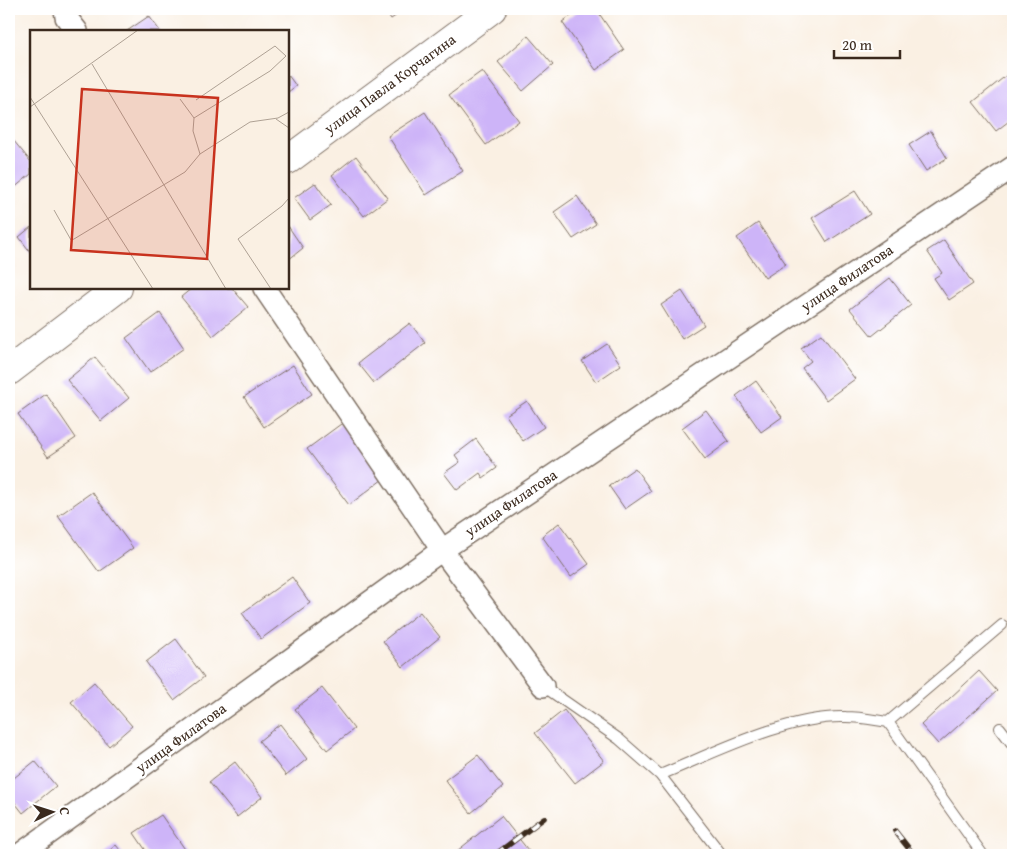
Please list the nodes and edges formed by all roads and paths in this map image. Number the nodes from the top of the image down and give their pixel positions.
1 (65, 9) edge
2 (492, 9) edge
3 (76, 30) edge
4 (289, 159) edge
5 (1013, 167) edge
6 (117, 289) edge
7 (265, 289) edge
8 (9, 371) edge
9 (442, 550) junction
10 (1002, 625) dead end
11 (543, 686) joint
12 (888, 722) junction
13 (1000, 728) dead end
14 (1013, 745) edge
15 (660, 775) junction
16 (19, 855) edge
17 (722, 855) edge
18 (983, 855) edge

1 - 3 street
2 - 4 main road, улица Павла Корчагина
5 - 9 street, улица Филатова
6 - 8 main road
7 - 9 street
9 - 11 street
9 - 16 street, улица Филатова
10 - 12 lane
11 - 15 lane
12 - 15 lane
12 - 18 lane
13 - 14 lane
15 - 17 lane

